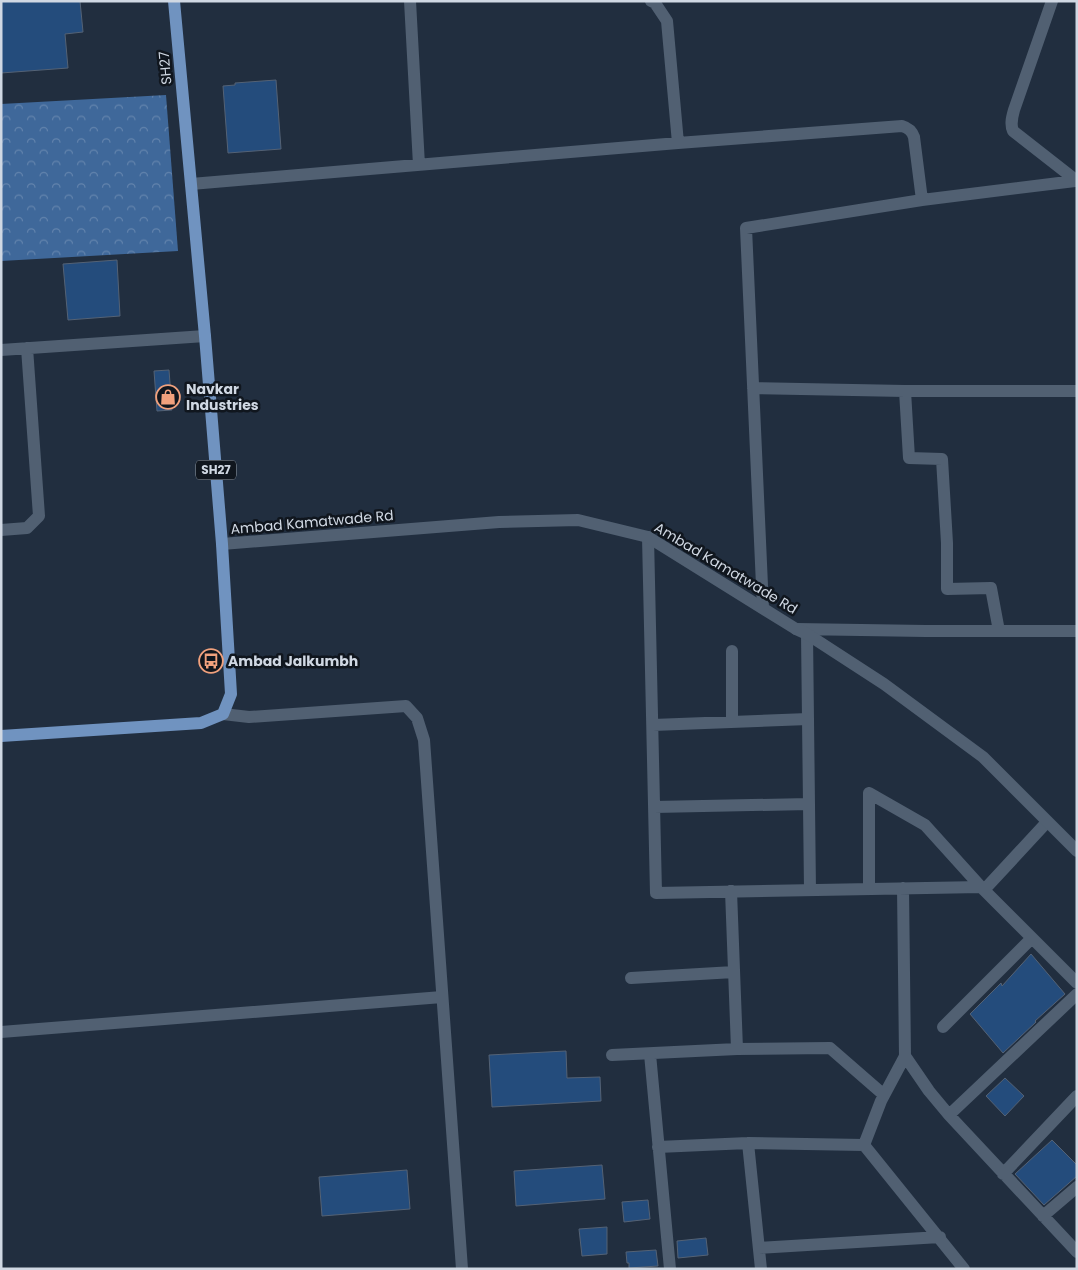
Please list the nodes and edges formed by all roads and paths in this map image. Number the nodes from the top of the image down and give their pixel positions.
1 (174, 1) edge
2 (410, 1) edge
3 (651, 1) edge
4 (1052, 1) edge
5 (678, 144) junction
6 (419, 165) junction
7 (1076, 181) edge
8 (191, 184) junction
9 (922, 200) junction
10 (205, 336) junction
11 (27, 348) junction
12 (1, 350) edge
13 (753, 388) junction
14 (905, 391) junction
15 (1077, 391) edge
16 (1, 530) edge
17 (648, 537) junction
18 (222, 544) junction
19 (763, 608) junction
20 (802, 631) junction
21 (1000, 631) junction
22 (1077, 631) edge
23 (732, 651) dead end
24 (223, 714) junction
25 (808, 719) junction
26 (732, 722) junction
27 (652, 724) junction
28 (1, 736) edge
29 (809, 804) junction
30 (654, 807) junction
31 (1047, 822) junction
32 (1077, 851) edge
33 (903, 888) junction
34 (983, 888) junction
35 (869, 889) junction
36 (810, 890) junction
37 (731, 891) junction
38 (1032, 938) junction
39 (734, 972) junction
40 (631, 978) dead end
41 (1077, 983) edge
42 (1077, 994) edge
43 (442, 998) junction
44 (943, 1027) dead end
45 (1, 1032) edge
46 (738, 1049) junction
47 (650, 1054) junction
48 (612, 1056) dead end
49 (905, 1056) junction
50 (884, 1096) junction
51 (1077, 1096) edge
52 (949, 1115) junction
53 (748, 1143) junction
54 (864, 1145) junction
55 (658, 1147) junction
56 (1003, 1174) junction
57 (1077, 1187) edge
58 (1042, 1216) junction
59 (940, 1238) junction
60 (759, 1248) junction
61 (1077, 1252) edge
62 (462, 1269) edge
63 (670, 1269) edge
64 (762, 1269) edge
65 (964, 1269) edge

1 - 8 main road, SH27 / SH27
2 - 6 street
3 - 5 street
4 - 7 street
5 - 6 street
5 - 9 street
6 - 8 street
7 - 9 street
8 - 10 main road, SH27 / SH27
9 - 13 street
10 - 11 street
10 - 18 main road, SH27 / SH27
11 - 12 street
11 - 16 street
13 - 14 street
13 - 19 street
14 - 15 street
14 - 21 street
17 - 18 street, Ambad Kamatwade Rd
17 - 19 street, Ambad Kamatwade Rd
17 - 27 street
18 - 24 main road, SH27 / SH27
19 - 20 street, Ambad Kamatwade Rd
20 - 21 street
20 - 25 street
20 - 31 street, Ambad Kamatwade Rd
21 - 22 street
23 - 26 street
24 - 28 main road
24 - 43 street
25 - 26 street
25 - 29 street
26 - 27 street
27 - 30 street
29 - 30 street
29 - 36 street
30 - 37 street
31 - 32 street, Ambad Kamatwade Rd
31 - 34 street
33 - 34 street
33 - 35 street
33 - 49 street
34 - 35 street
34 - 38 street
35 - 36 street
36 - 37 street
37 - 39 street
38 - 41 street
38 - 44 street
39 - 40 street
39 - 46 street
42 - 52 street
43 - 45 street
43 - 62 street
46 - 47 street
46 - 50 street
47 - 48 street
47 - 55 street
49 - 50 street
49 - 52 street
50 - 54 street
51 - 56 street
52 - 56 street
53 - 54 street
53 - 55 street
53 - 60 street
54 - 59 street
55 - 63 street
56 - 58 street
57 - 58 street
58 - 61 street
59 - 60 street
59 - 65 street
60 - 64 street

